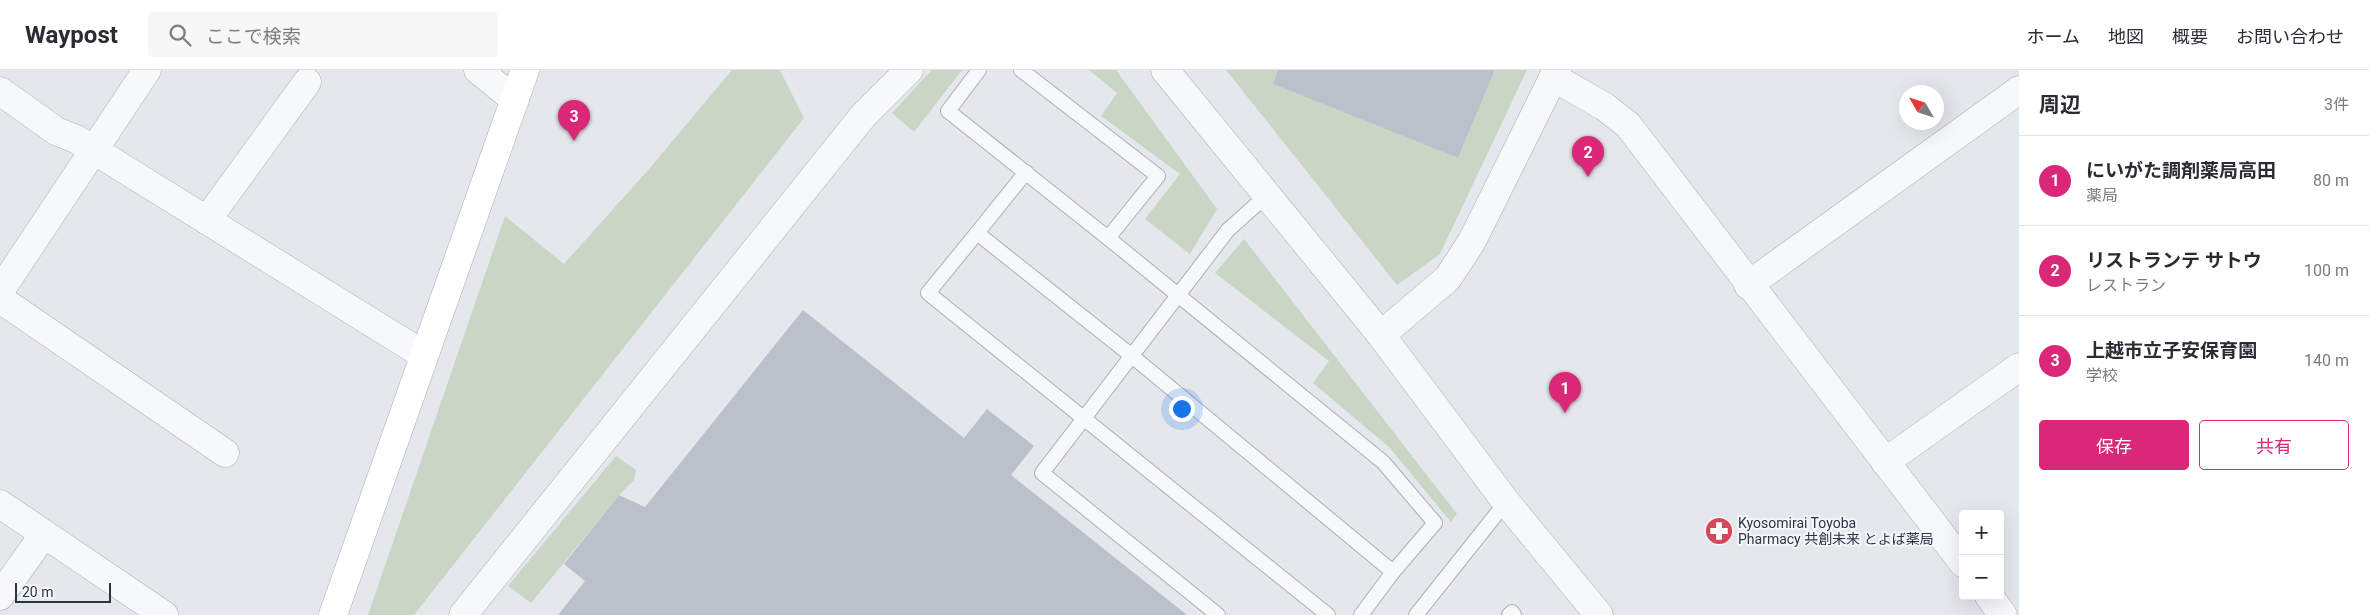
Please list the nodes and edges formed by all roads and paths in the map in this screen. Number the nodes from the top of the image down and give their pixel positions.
1 (147, 70) edge
2 (478, 70) edge
3 (525, 70) edge
4 (909, 70) edge
5 (978, 70) edge
6 (1021, 70) edge
7 (1165, 70) edge
8 (1555, 74) edge
9 (307, 82) dead end
10 (2019, 90) edge
11 (0, 91) edge
12 (515, 100) junction
13 (95, 151) junction
14 (1026, 172) junction
15 (1267, 195) junction
16 (207, 220) junction
17 (977, 233) junction
18 (1108, 238) junction
19 (1748, 285) junction
20 (0, 292) edge
21 (1178, 295) junction
22 (0, 300) edge
23 (1381, 335) junction
24 (424, 355) junction
25 (1132, 356) junction
26 (2019, 367) edge
27 (1084, 418) junction
28 (224, 453) dead end
29 (1885, 462) junction
30 (1506, 502) junction
31 (0, 504) edge
32 (44, 534) junction
33 (1959, 558) edge
34 (1393, 572) junction
35 (0, 596) edge
36 (1992, 600) edge
37 (126, 605) edge
38 (164, 615) edge
39 (333, 615) edge
40 (463, 615) edge
41 (1218, 615) edge
42 (1328, 615) edge
43 (1361, 615) edge
44 (1416, 615) edge
45 (1509, 615) edge
46 (1514, 615) edge
47 (1599, 615) edge
48 (2003, 615) edge

1 - 13 street
2 - 12 street
3 - 12 street
4 - 40 street
5 - 14 lane
6 - 18 lane
7 - 15 street
8 - 19 street
8 - 23 street
9 - 16 street
10 - 19 street
11 - 13 street
12 - 24 street
13 - 16 street
13 - 20 street
14 - 17 lane
14 - 18 lane
15 - 21 lane
15 - 23 street
16 - 24 street
17 - 25 lane
17 - 27 lane
18 - 21 lane
19 - 29 street
21 - 25 lane
21 - 34 lane
22 - 28 street
23 - 30 street
24 - 39 street
25 - 27 lane
25 - 34 lane
26 - 29 street
27 - 41 lane
27 - 42 lane
29 - 33 street
30 - 44 lane
30 - 47 street
31 - 32 street
32 - 35 street
32 - 37 street
34 - 43 lane
36 - 48 street
37 - 38 street
45 - 46 lane

